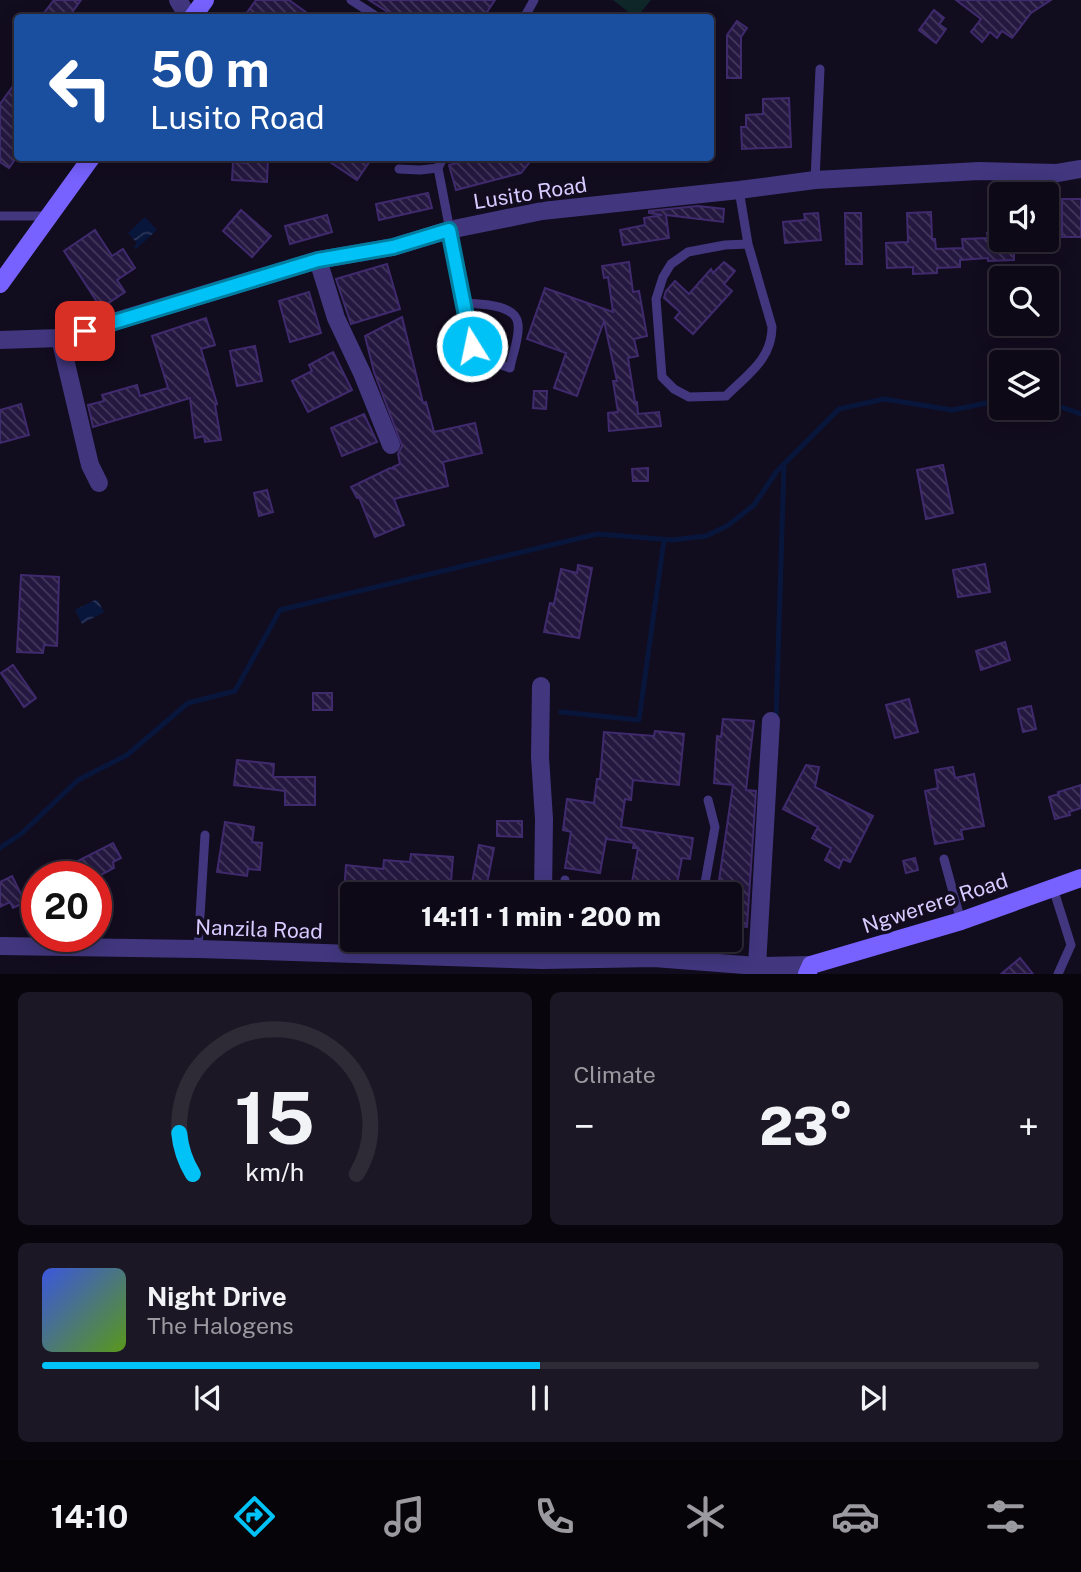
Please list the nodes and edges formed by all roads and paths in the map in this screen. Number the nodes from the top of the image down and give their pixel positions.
1 (205, 0) edge
2 (351, 0) edge
3 (194, 14) edge
4 (373, 14) edge
5 (820, 69) dead end
6 (89, 161) edge
7 (442, 161) edge
8 (438, 168) junction
9 (398, 169) dead end
10 (1081, 169) edge
11 (815, 180) junction
12 (739, 190) junction
13 (0, 216) edge
14 (49, 216) junction
15 (449, 230) junction
16 (748, 244) junction
17 (318, 260) junction
18 (0, 284) edge
19 (465, 303) junction
20 (60, 338) junction
21 (0, 340) edge
22 (391, 445) dead end
23 (99, 483) dead end
24 (541, 687) dead end
25 (771, 721) dead end
26 (708, 800) dead end
27 (205, 835) dead end
28 (944, 859) dead end
29 (1081, 878) edge
30 (543, 882) edge
31 (704, 882) edge
32 (1053, 888) junction
33 (961, 921) junction
34 (0, 946) edge
35 (340, 948) edge
36 (198, 949) junction
37 (437, 952) edge
38 (546, 952) edge
39 (553, 952) edge
40 (679, 952) edge
41 (549, 960) junction
42 (679, 960) junction
43 (757, 967) junction
44 (809, 969) edge
45 (1058, 974) edge

1 - 3 street
2 - 4 lane
5 - 11 lane
6 - 14 street
7 - 8 lane
8 - 9 lane
8 - 15 lane
10 - 11 street, Lusito Road
11 - 12 street, Lusito Road
12 - 15 street, Lusito Road
12 - 16 lane
13 - 14 lane
14 - 18 street
15 - 17 street, Lusito Road
15 - 19 lane
16 - 16 lane
17 - 20 street, Lusito Road
17 - 22 street
19 - 19 lane
20 - 21 street, Lusito Road
20 - 23 street
24 - 30 street
25 - 43 street
26 - 31 lane
27 - 36 lane
28 - 33 lane
29 - 32 street, Ngwerere Road
32 - 33 street, Ngwerere Road
32 - 45 lane
33 - 44 street, Ngwerere Road
34 - 36 street, Nanzila Road
35 - 36 street, Nanzila Road
37 - 41 street, Nanzila Road
38 - 41 street
39 - 41 lane
40 - 42 lane
41 - 42 street, Nanzila Road
42 - 43 street, Nanzila Road
43 - 44 street, Nanzila Road

